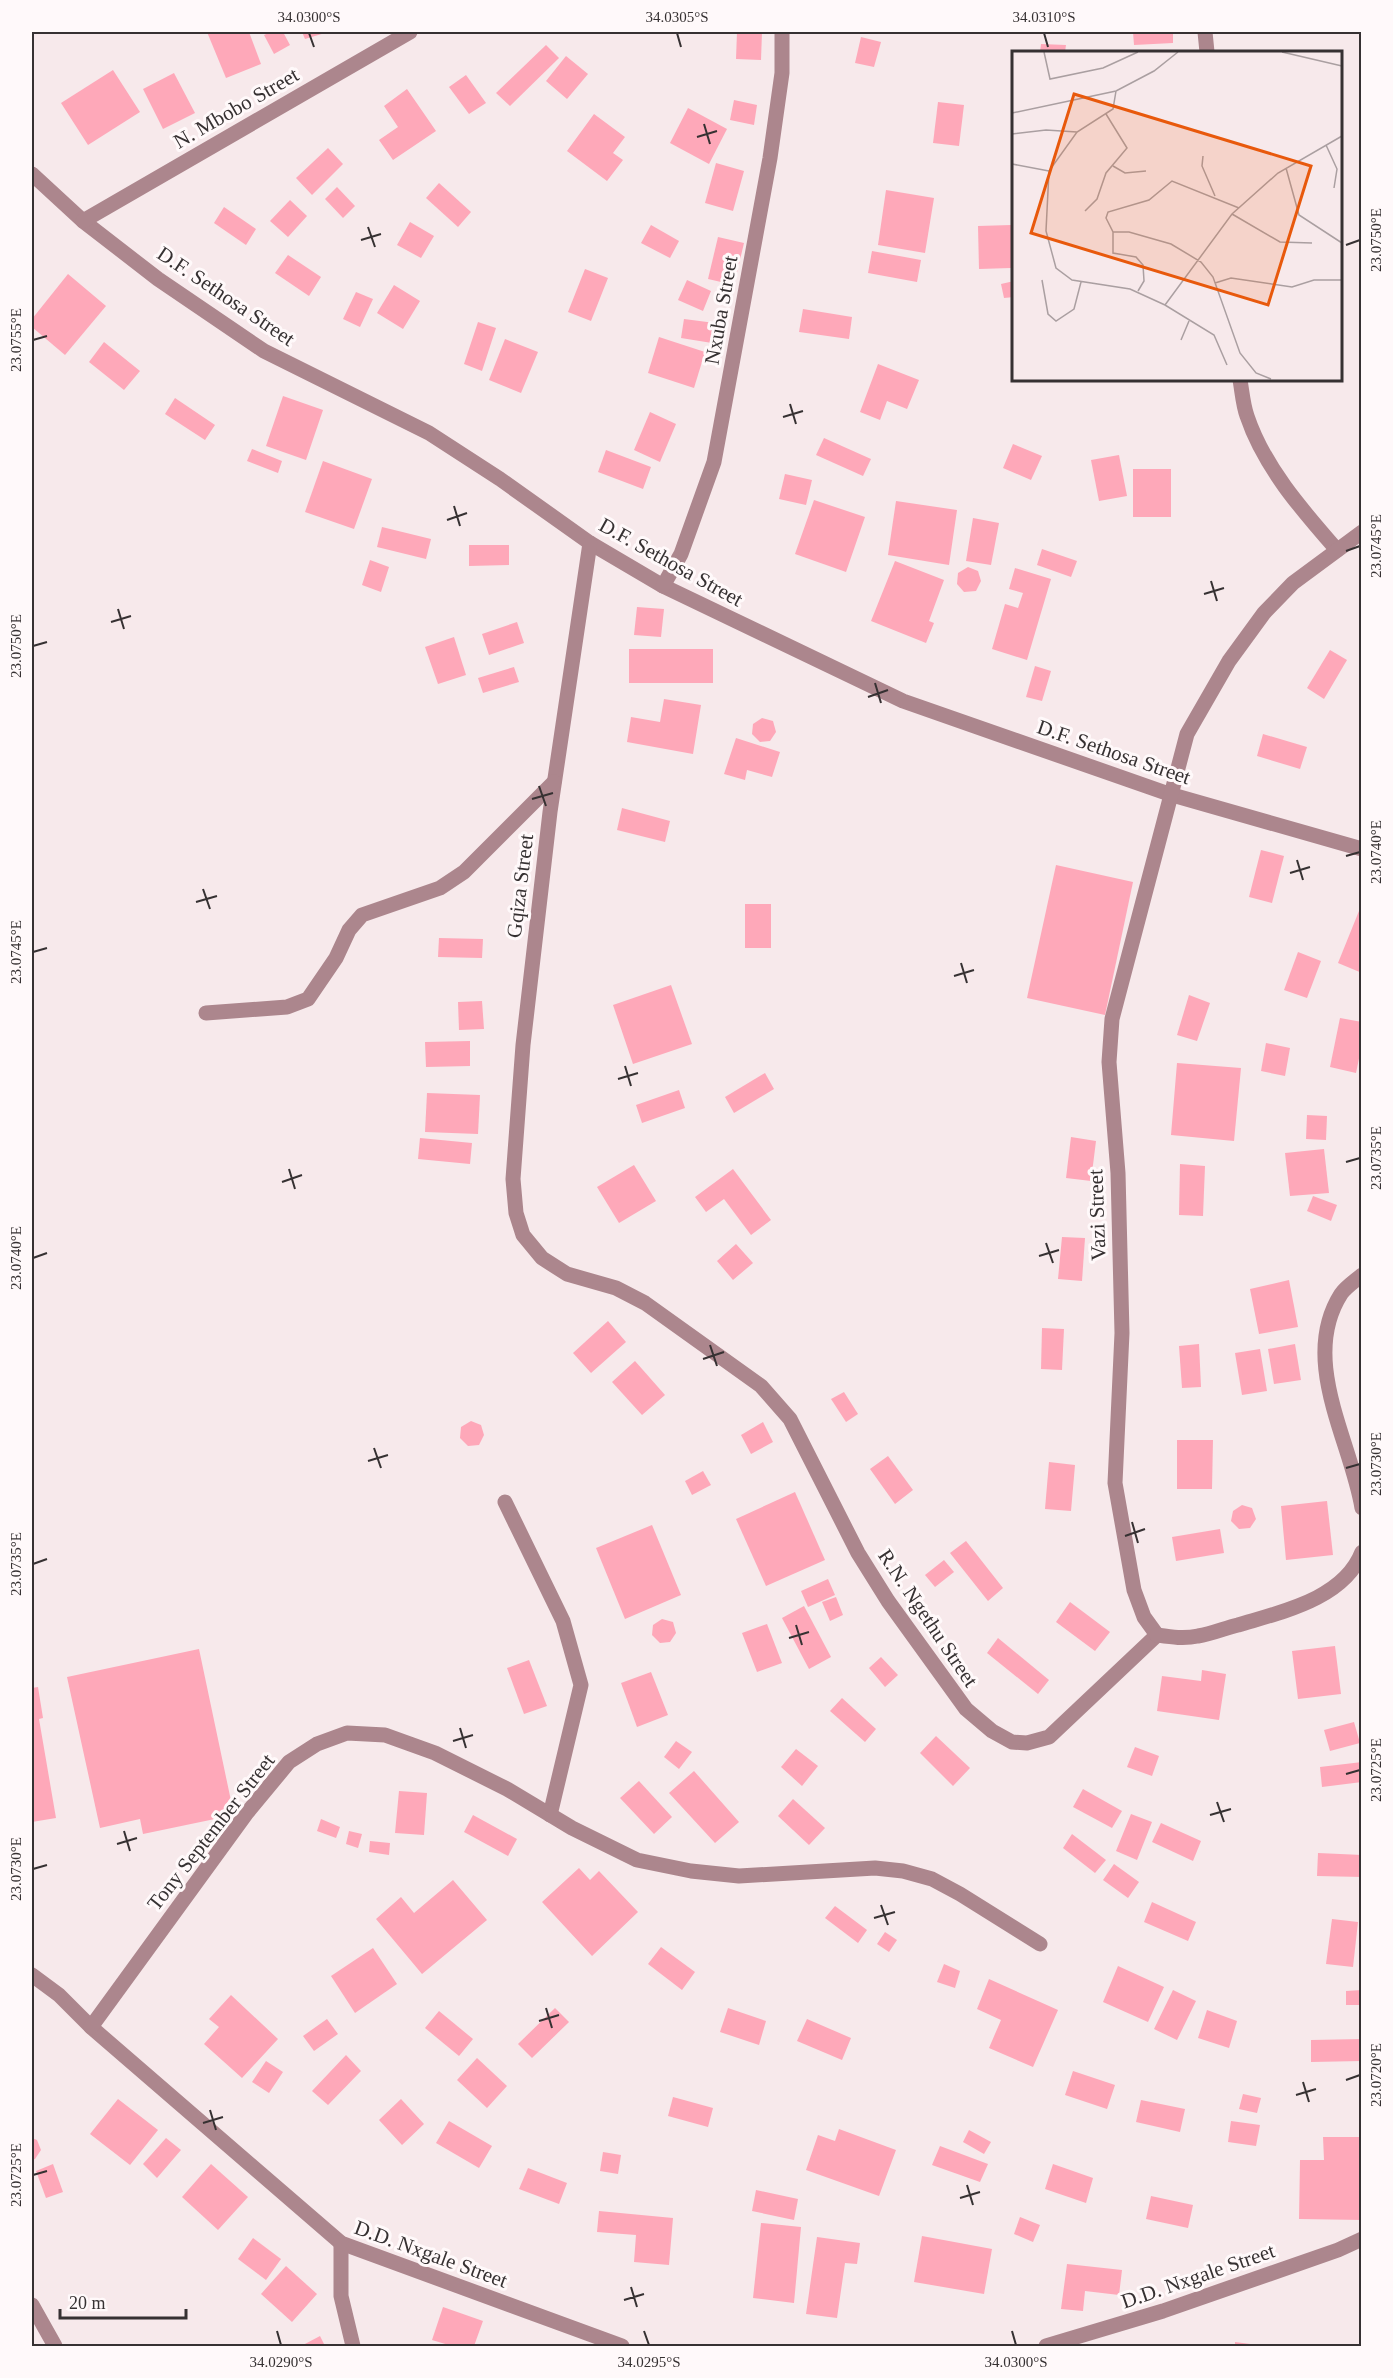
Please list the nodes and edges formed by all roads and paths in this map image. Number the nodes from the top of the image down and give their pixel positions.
1 (410, 32) edge
2 (782, 32) edge
3 (1205, 32) edge
4 (1207, 51) edge
5 (32, 174) edge
6 (83, 221) junction
7 (1240, 381) edge
8 (1362, 532) edge
9 (590, 543) junction
10 (1337, 550) junction
11 (663, 586) junction
12 (554, 782) junction
13 (1169, 794) junction
14 (1362, 849) edge
15 (206, 1013) dead end
16 (523, 1235) joint
17 (1362, 1275) edge
18 (506, 1502) dead end
19 (1362, 1508) edge
20 (1362, 1552) edge
21 (1157, 1635) junction
22 (550, 1815) junction
23 (1040, 1944) dead end
24 (32, 1975) edge
25 (91, 2027) junction
26 (1362, 2239) edge
27 (341, 2243) junction
28 (32, 2305) edge
29 (55, 2346) edge
30 (353, 2346) edge
31 (622, 2346) edge
32 (1046, 2346) edge

1 - 6 street, N. Mbobo Street
2 - 11 street, Nxuba Street
3 - 4 street
5 - 6 street, D.F. Sethosa Street
6 - 9 street, D.F. Sethosa Street
7 - 10 street
8 - 10 street, Vazi Street
9 - 11 street, D.F. Sethosa Street
9 - 12 street, Gqiza Street
10 - 13 street, Vazi Street
11 - 13 street, D.F. Sethosa Street
12 - 15 street
12 - 16 street, Gqiza Street
13 - 14 street, D.F. Sethosa Street
13 - 21 street, Vazi Street
16 - 21 street, R.N. Ngethu Street
17 - 19 street
18 - 22 street
20 - 21 street
22 - 23 street, Tony September Street
22 - 25 street, Tony September Street
24 - 25 street, D.D. Nxgale Street
25 - 27 street, D.D. Nxgale Street
26 - 32 street, D.D. Nxgale Street
27 - 30 street
27 - 31 street, D.D. Nxgale Street
28 - 29 street

